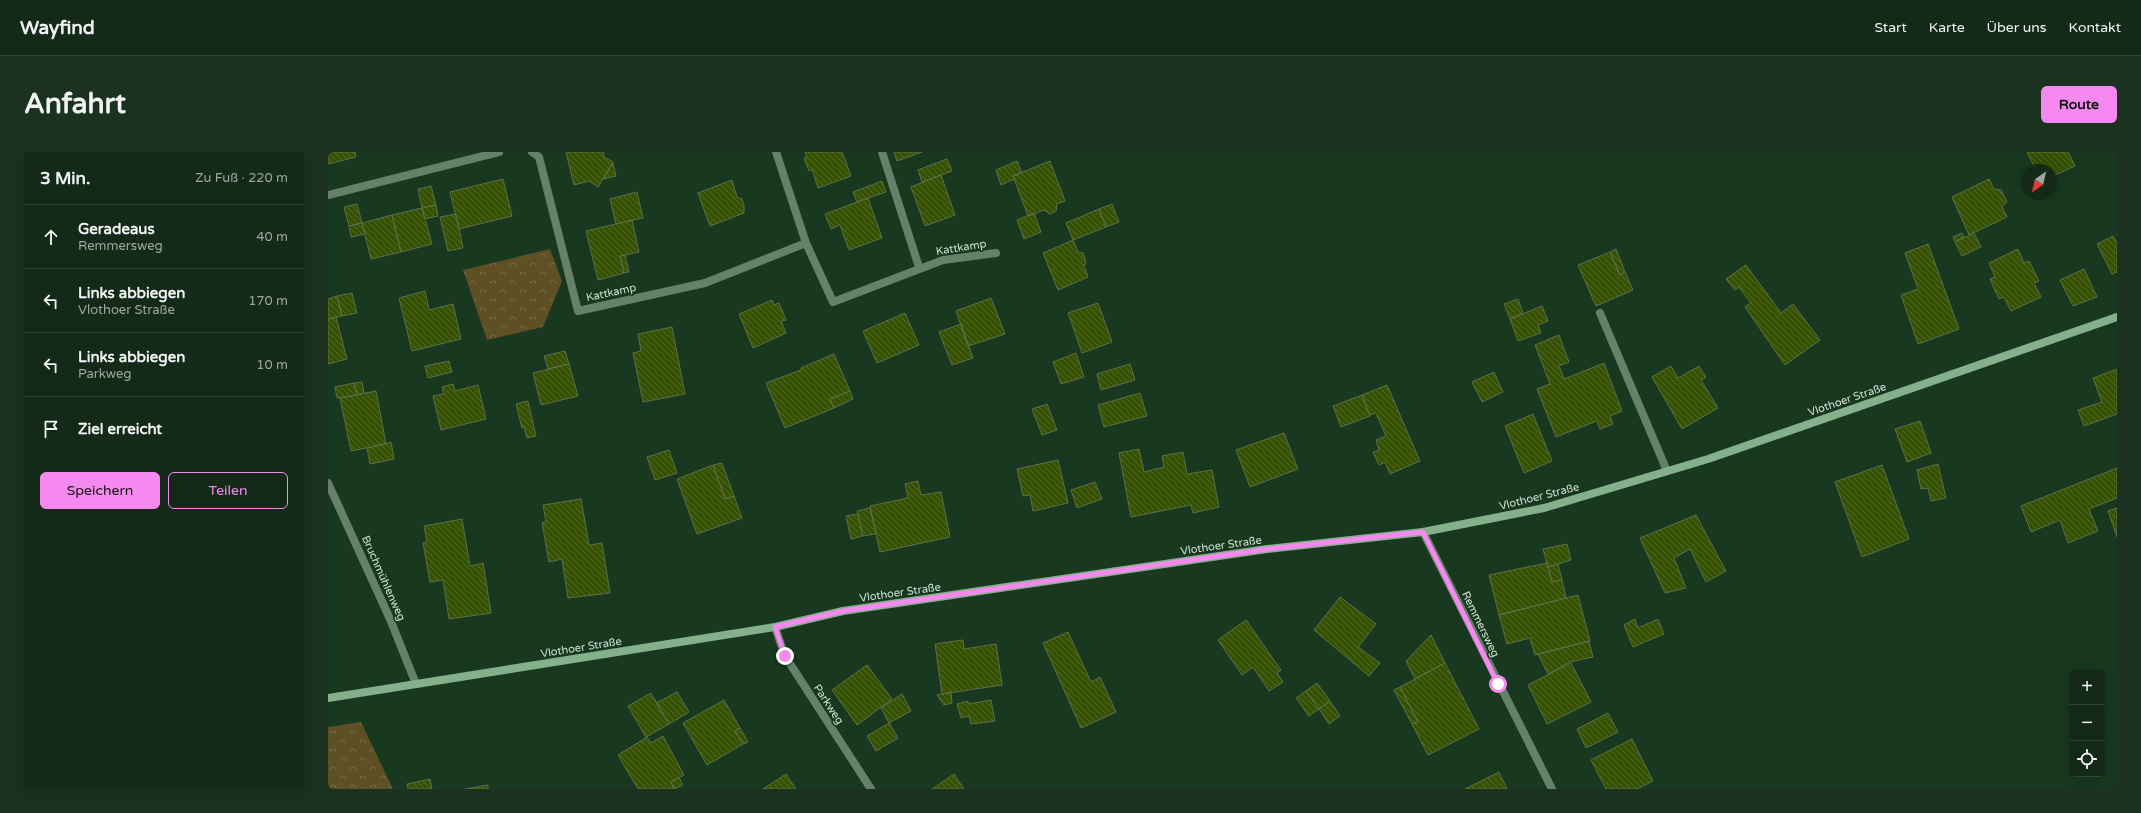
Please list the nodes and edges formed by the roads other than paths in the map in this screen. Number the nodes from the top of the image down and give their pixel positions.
1 (499, 152) edge
2 (532, 152) edge
3 (776, 152) edge
4 (882, 152) edge
5 (328, 195) edge
6 (806, 243) junction
7 (996, 253) dead end
8 (919, 267) junction
9 (1600, 313) dead end
10 (2117, 317) edge
11 (1667, 471) junction
12 (328, 483) edge
13 (1423, 532) junction
14 (775, 627) junction
15 (416, 684) junction
16 (328, 698) edge
17 (871, 789) edge
18 (1552, 789) edge

1 - 5 street
2 - 6 street, Kattkamp
3 - 6 street, Kattkamp
4 - 8 street
6 - 8 street, Kattkamp
7 - 8 street, Kattkamp
9 - 11 street
10 - 11 street, Vlothoer Straße
11 - 13 street, Vlothoer Straße
12 - 15 street, Bruchmühlenweg
13 - 14 street, Vlothoer Straße
13 - 18 street, Remmersweg
14 - 15 street, Vlothoer Straße
14 - 17 street, Parkweg
15 - 16 street, Vlothoer Straße

